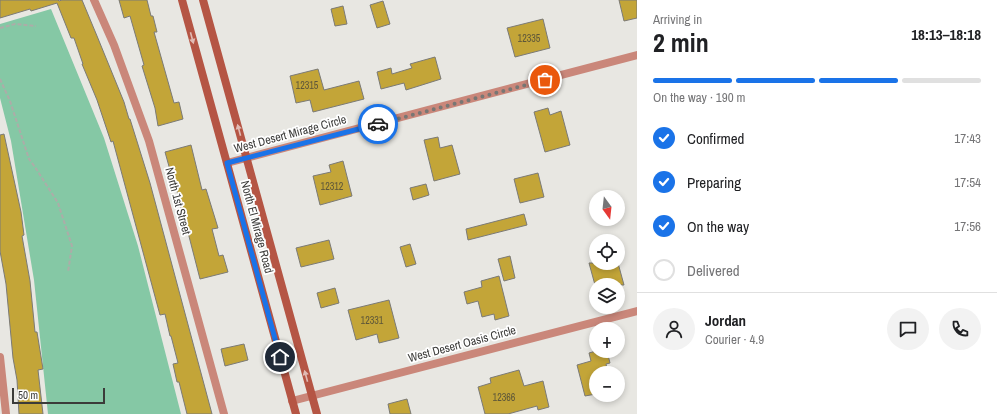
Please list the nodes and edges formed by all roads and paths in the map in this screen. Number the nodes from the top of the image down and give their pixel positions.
1 (94, 0) edge
2 (182, 0) edge
3 (203, 0) edge
4 (36, 26) dead end
5 (0, 28) edge
6 (637, 56) edge
7 (0, 79) edge
8 (247, 158) junction
9 (227, 163) junction
10 (68, 272) dead end
11 (637, 311) edge
12 (0, 357) edge
13 (312, 396) junction
14 (292, 401) junction
15 (6, 414) edge
16 (224, 414) edge
17 (296, 414) edge
18 (317, 414) edge

1 - 16 street, North 1st Street
2 -> 9 main road, North El Mirage Road
8 -> 3 main road, North El Mirage Road
4 - 5 path
6 - 8 street, West Desert Mirage Circle
7 - 10 path
8 - 9 street, West Desert Mirage Circle
13 -> 8 main road, North El Mirage Road
9 - 14 main road, North El Mirage Road
11 - 13 street, West Desert Oasis Circle
12 - 15 street
13 - 14 street, West Desert Oasis Circle
13 - 18 main road, North El Mirage Road
14 - 17 main road, North El Mirage Road

